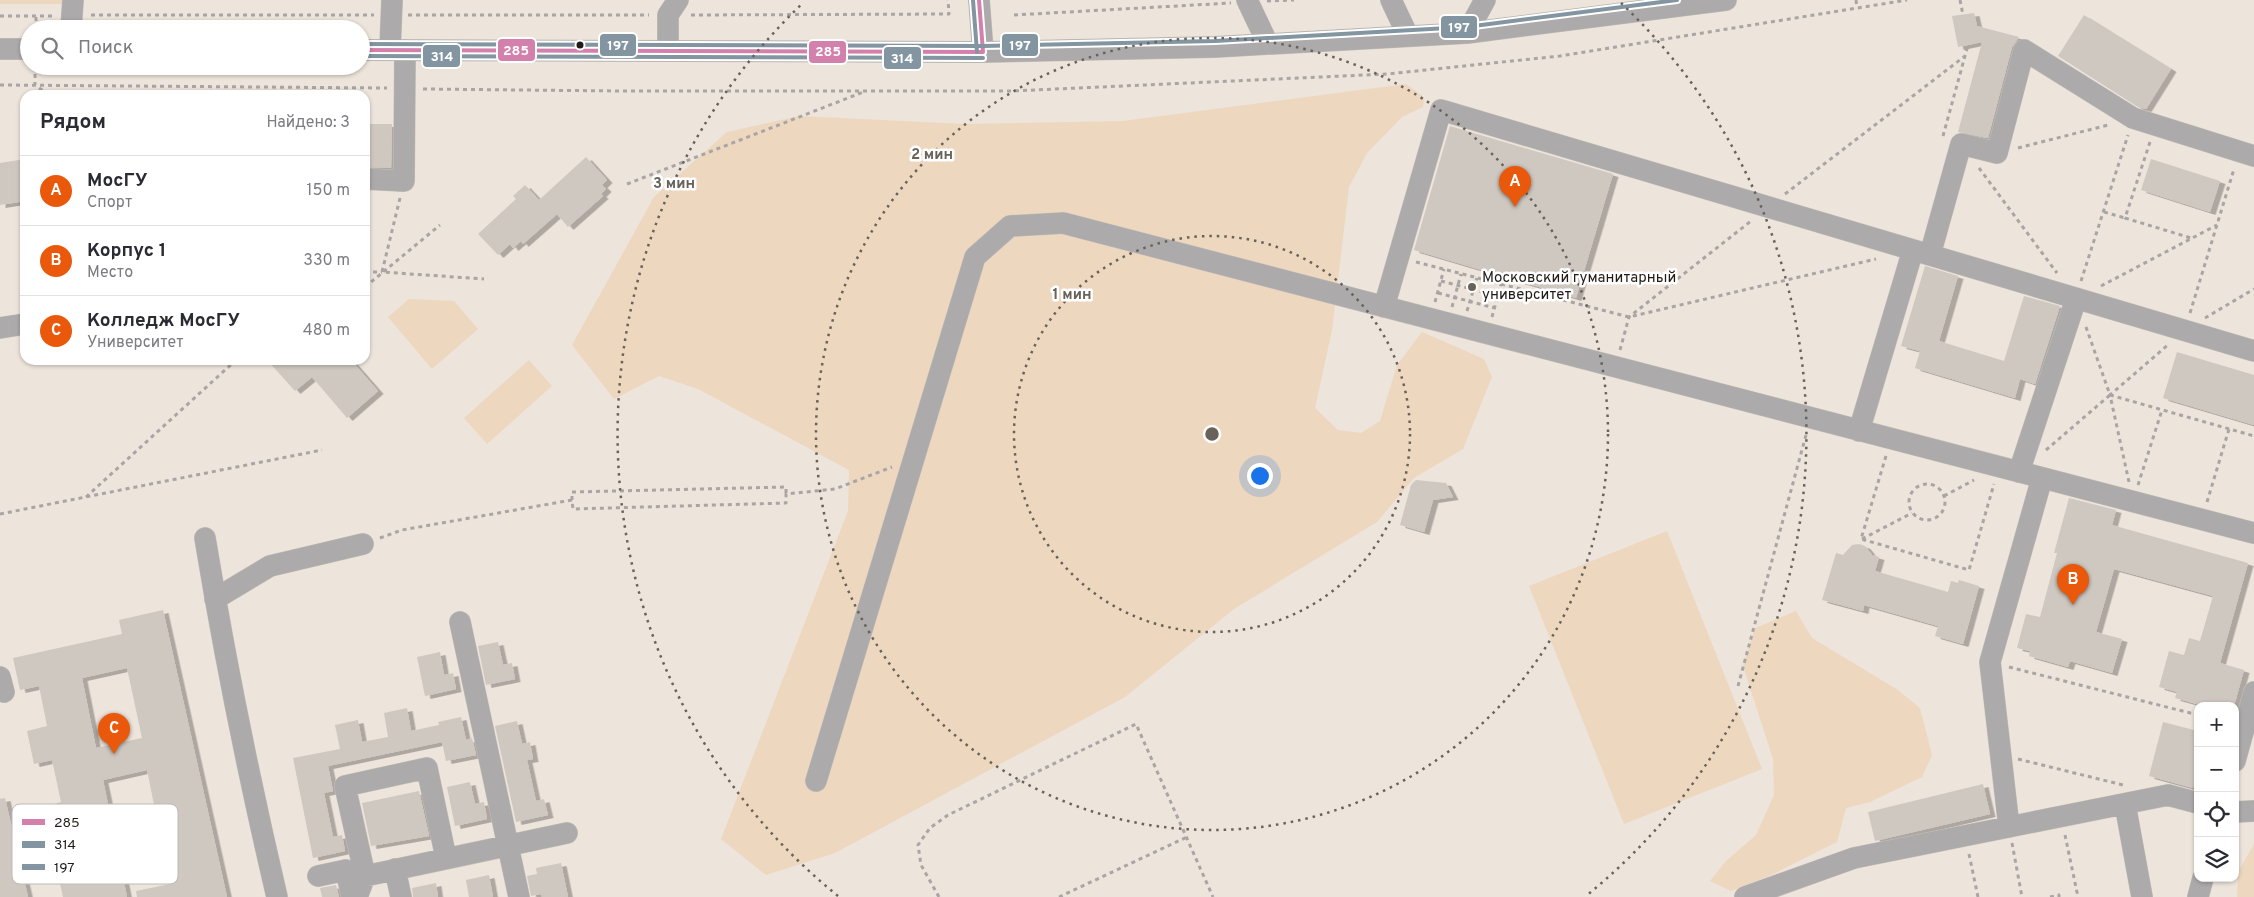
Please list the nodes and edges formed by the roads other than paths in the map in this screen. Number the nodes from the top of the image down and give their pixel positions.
1 (979, 0) edge
2 (1391, 0) edge
3 (1485, 0) edge
4 (1726, 0) edge
5 (1247, 1) edge
6 (392, 8) edge
7 (673, 8) edge
8 (1466, 33) junction
9 (1408, 36) junction
10 (1268, 44) junction
11 (0, 49) edge
12 (20, 49) edge
13 (370, 50) edge
14 (397, 50) junction
15 (668, 50) junction
16 (983, 52) junction
17 (2254, 156) edge
18 (370, 179) edge
19 (1921, 253) junction
20 (2076, 299) junction
21 (1384, 307) junction
22 (20, 325) edge
23 (0, 328) edge
24 (2254, 352) edge
25 (1859, 430) junction
26 (2009, 470) junction
27 (2042, 478) junction
28 (2254, 533) edge
29 (205, 538) dead end
30 (363, 544) road end
31 (215, 599) junction
32 (460, 622) dead end
33 (2254, 692) edge
34 (2249, 728) edge
35 (2239, 752) edge
36 (816, 781) dead end
37 (2128, 795) junction
38 (2194, 802) edge
39 (2254, 810) edge
40 (2239, 812) edge
41 (2009, 827) junction
42 (567, 833) dead end
43 (508, 845) junction
44 (461, 856) junction
45 (395, 869) junction
46 (318, 876) dead end
47 (365, 876) junction
48 (2202, 882) edge
49 (1779, 891) edge
50 (277, 897) edge
51 (352, 897) edge
52 (357, 897) edge
53 (401, 897) edge
54 (519, 897) edge
55 (1745, 897) edge
56 (2142, 897) edge
57 (2198, 897) edge

1 - 16 street
2 - 9 street
3 - 8 street
4 - 8 street
5 - 10 street
6 - 14 street
7 - 15 street
8 - 9 street
9 - 10 street
10 - 16 street
11 - 12 street
13 - 14 street
14 - 15 street
14 - 18 street
15 - 16 street
17 - 19 street
19 - 20 street
19 - 21 street
19 - 25 street
20 - 24 street
20 - 26 street
21 - 25 street
21 - 36 street
22 - 23 street
25 - 26 street
26 - 27 street
27 - 28 street
27 - 41 street
29 - 31 street
30 - 31 street
31 - 50 street
32 - 43 street
33 - 34 street
34 - 35 street
37 - 38 street
37 - 41 street
37 - 56 street
39 - 40 street
41 - 49 street
42 - 43 street
43 - 44 street
43 - 54 street
44 - 45 street
44 - 47 street
45 - 47 street
45 - 53 street
46 - 51 street
47 - 52 street
48 - 57 street
49 - 55 street

